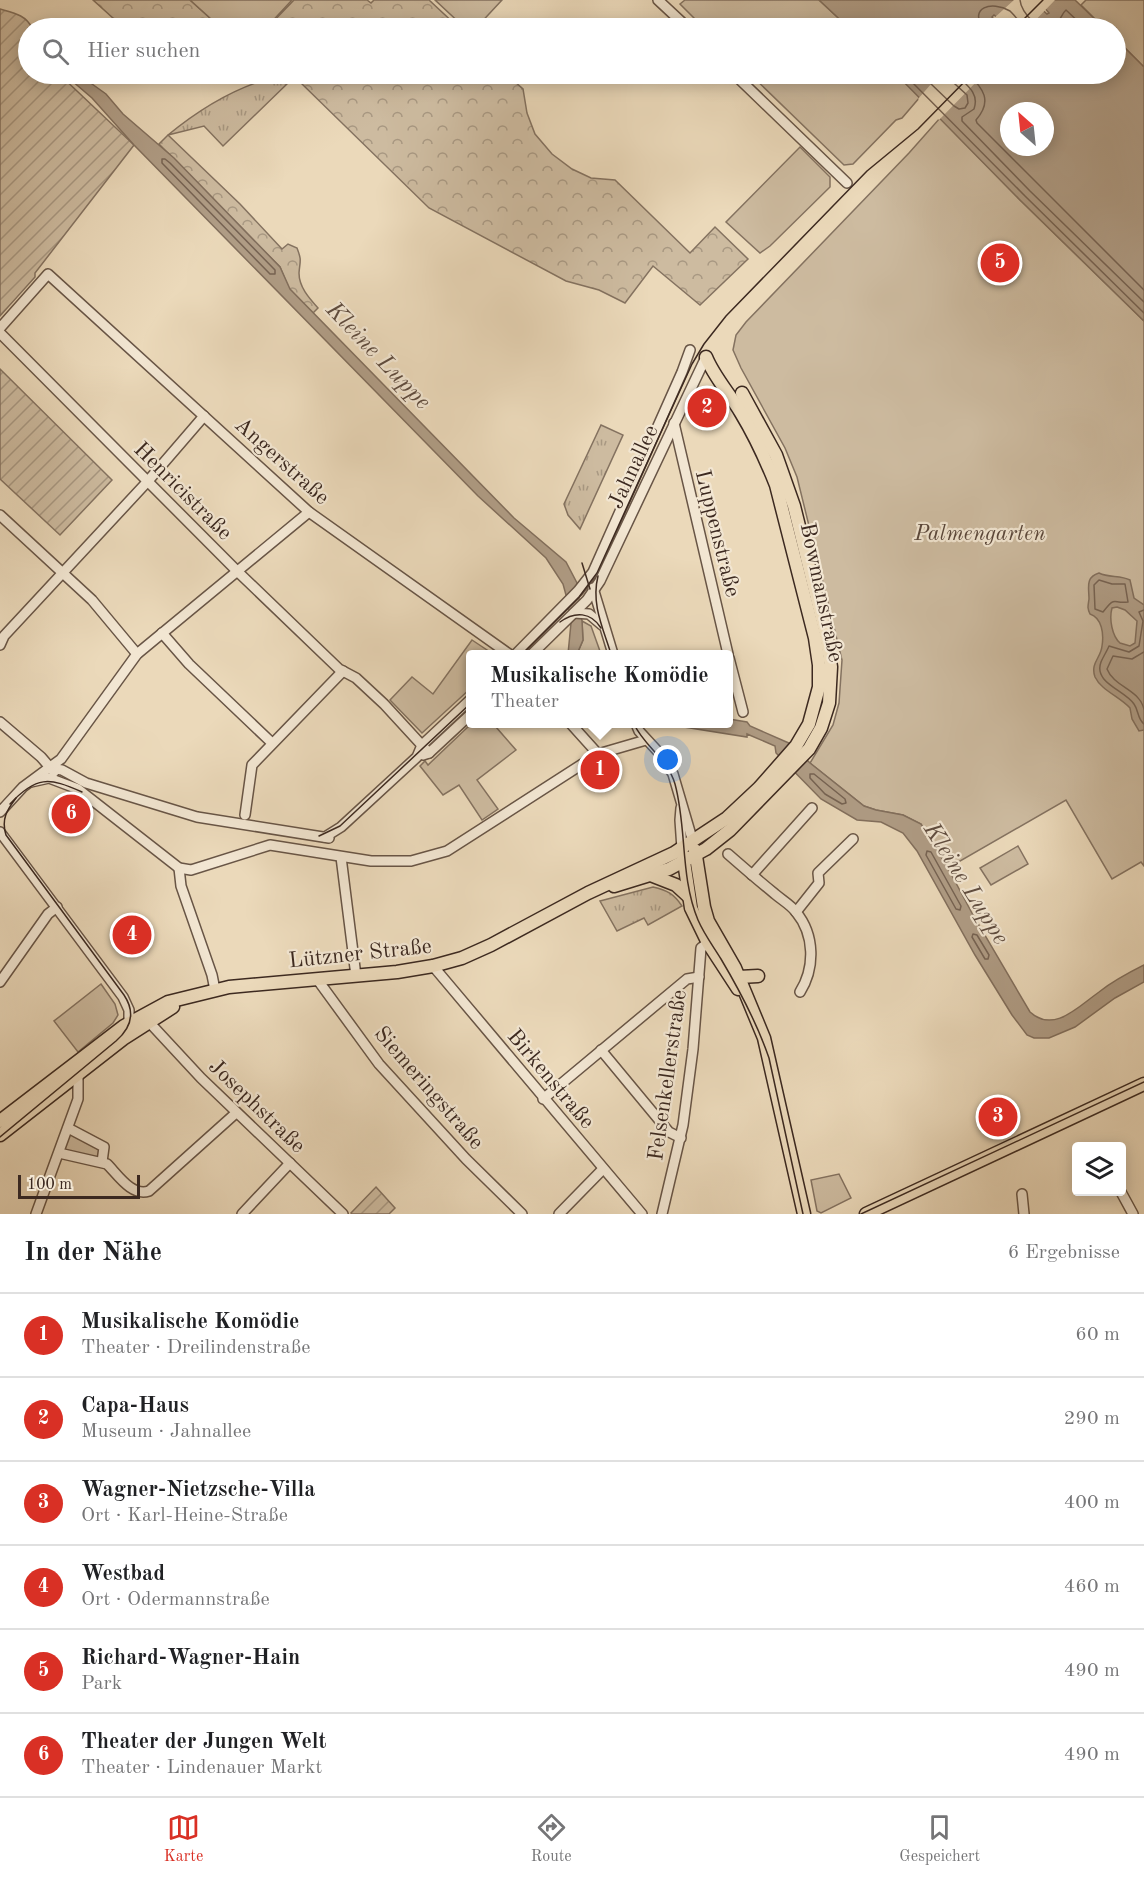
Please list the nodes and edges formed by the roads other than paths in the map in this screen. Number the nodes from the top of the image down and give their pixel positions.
1 (658, 0) edge
2 (677, 18) edge
3 (744, 84) edge
4 (847, 183) dead end
5 (0, 327) edge
6 (0, 333) edge
7 (690, 350) dead end
8 (706, 357) joint
9 (742, 393) dead end
10 (204, 416) junction
11 (674, 423) junction
12 (148, 481) junction
13 (309, 512) junction
14 (0, 515) edge
15 (237, 571) junction
16 (62, 572) junction
17 (590, 577) junction
18 (594, 592) junction
19 (577, 612) junction
20 (162, 633) junction
21 (606, 633) junction
22 (0, 645) edge
23 (503, 650) edge
24 (520, 650) edge
25 (536, 650) edge
26 (612, 650) edge
27 (727, 650) edge
28 (138, 654) junction
29 (343, 671) junction
30 (733, 674) edge
31 (466, 704) edge
32 (743, 712) dead end
33 (466, 719) edge
34 (0, 722) edge
35 (575, 728) edge
36 (639, 728) edge
37 (646, 740) junction
38 (272, 743) junction
39 (422, 745) junction
40 (800, 750) junction
41 (429, 753) junction
42 (598, 754) junction
43 (417, 757) junction
44 (786, 766) junction
45 (57, 775) junction
46 (31, 782) junction
47 (812, 808) dead end
48 (0, 812) edge
49 (245, 815) dead end
50 (0, 832) edge
51 (853, 839) dead end
52 (688, 845) junction
53 (728, 854) dead end
54 (696, 855) junction
55 (340, 857) junction
56 (684, 862) junction
57 (179, 868) junction
58 (752, 875) junction
59 (653, 876) junction
60 (588, 893) junction
61 (688, 896) junction
62 (57, 907) junction
63 (796, 912) junction
64 (708, 943) junction
65 (433, 966) junction
66 (734, 973) junction
67 (356, 976) junction
68 (699, 977) junction
69 (317, 979) junction
70 (0, 982) edge
71 (215, 990) junction
72 (800, 992) dead end
73 (193, 996) junction
74 (130, 1022) junction
75 (149, 1022) junction
76 (123, 1039) junction
77 (601, 1050) junction
78 (76, 1069) junction
79 (67, 1083) junction
80 (1144, 1084) edge
81 (78, 1099) junction
82 (543, 1099) junction
83 (236, 1113) junction
84 (0, 1121) edge
85 (68, 1128) junction
86 (0, 1135) edge
87 (681, 1138) junction
88 (59, 1153) junction
89 (102, 1162) junction
90 (290, 1163) junction
91 (603, 1169) junction
92 (1022, 1194) dead end
93 (1124, 1196) edge
94 (36, 1214) edge
95 (242, 1214) edge
96 (343, 1214) edge
97 (522, 1214) edge
98 (559, 1214) edge
99 (642, 1214) edge
100 (662, 1214) edge
101 (804, 1214) edge
102 (866, 1214) edge
103 (1024, 1214) edge
104 (1133, 1214) edge

1 - 2 street
3 - 4 street
5 - 10 street, Angerstraße
6 - 12 street, Henricistraße
7 - 17 street, Jahnallee
8 - 11 street, Jahnallee
8 - 40 main road, Bowmanstraße
9 - 40 main road, Bowmanstraße
10 - 12 street
10 - 13 street, Angerstraße
11 - 18 street, Jahnallee
11 - 27 street, Luppenstraße
12 - 15 street, Henricistraße
12 - 16 street
13 - 15 street
13 - 23 street, Angerstraße
14 - 16 street
15 - 20 street
15 - 29 street, Henricistraße
16 - 22 street
16 - 28 street
17 - 18 street
17 - 24 street, Jahnallee
18 - 19 street, Jahnallee
18 - 21 street
19 - 21 street
19 - 25 street, Jahnallee
20 - 28 street
20 - 38 street
21 - 26 street
28 - 45 street
29 - 38 street
29 - 39 street, Henricistraße
30 - 32 street, Luppenstraße
31 - 39 street
33 - 41 street
34 - 45 street
35 - 42 street
36 - 37 street
37 - 42 street
37 - 52 street
38 - 49 street
39 - 41 street, Henricistraße
39 - 43 street
40 - 44 main road, Bowmanstraße
41 - 43 street
42 - 55 street
43 - 45 street
44 - 52 main road, Bowmanstraße
44 - 54 main road, Bowmanstraße
45 - 46 street
45 - 46 street
45 - 57 street
46 - 48 street
47 - 58 street
50 - 62 street
51 - 63 street
52 - 54 main road
52 - 56 main road
52 - 60 main road, Lützner Straße
53 - 58 street
54 - 56 main road, Bowmanstraße
54 - 66 main road
55 - 57 street
55 - 67 street
56 - 59 main road, Lützner Straße
56 - 61 main road
57 - 71 street
58 - 63 street
59 - 60 main road, Lützner Straße
59 - 61 main road
60 - 65 main road, Lützner Straße
61 - 64 main road
62 - 70 street
62 - 74 street
63 - 72 street
64 - 66 main road
64 - 68 street, Felsenkellerstraße
65 - 67 main road, Lützner Straße
65 - 82 street, Birkenstraße
66 - 101 main road
67 - 69 main road, Lützner Straße
68 - 77 street
68 - 87 street, Felsenkellerstraße
69 - 71 main road, Lützner Straße
69 - 97 street, Siemeringstraße
71 - 73 main road, Lützner Straße
73 - 74 main road, Lützner Straße
73 - 75 main road, Lützner Straße
74 - 76 street
74 - 78 main road, Lützner Straße
75 - 76 main road, Lützner Straße
75 - 83 street, Josephstraße
76 - 78 main road, Lützner Straße
77 - 82 street
77 - 87 street
78 - 79 main road, Lützner Straße
78 - 81 street
78 - 84 main road, Lützner Straße
79 - 81 street
79 - 86 main road, Lützner Straße
80 - 102 main road
81 - 85 street
82 - 91 street, Birkenstraße
83 - 89 street
83 - 90 street, Josephstraße
85 - 88 street
85 - 89 street
87 - 100 street, Felsenkellerstraße
88 - 89 street
88 - 94 street
90 - 95 street
90 - 96 street, Josephstraße
91 - 98 street
91 - 99 street, Birkenstraße
92 - 103 street
93 - 104 street

